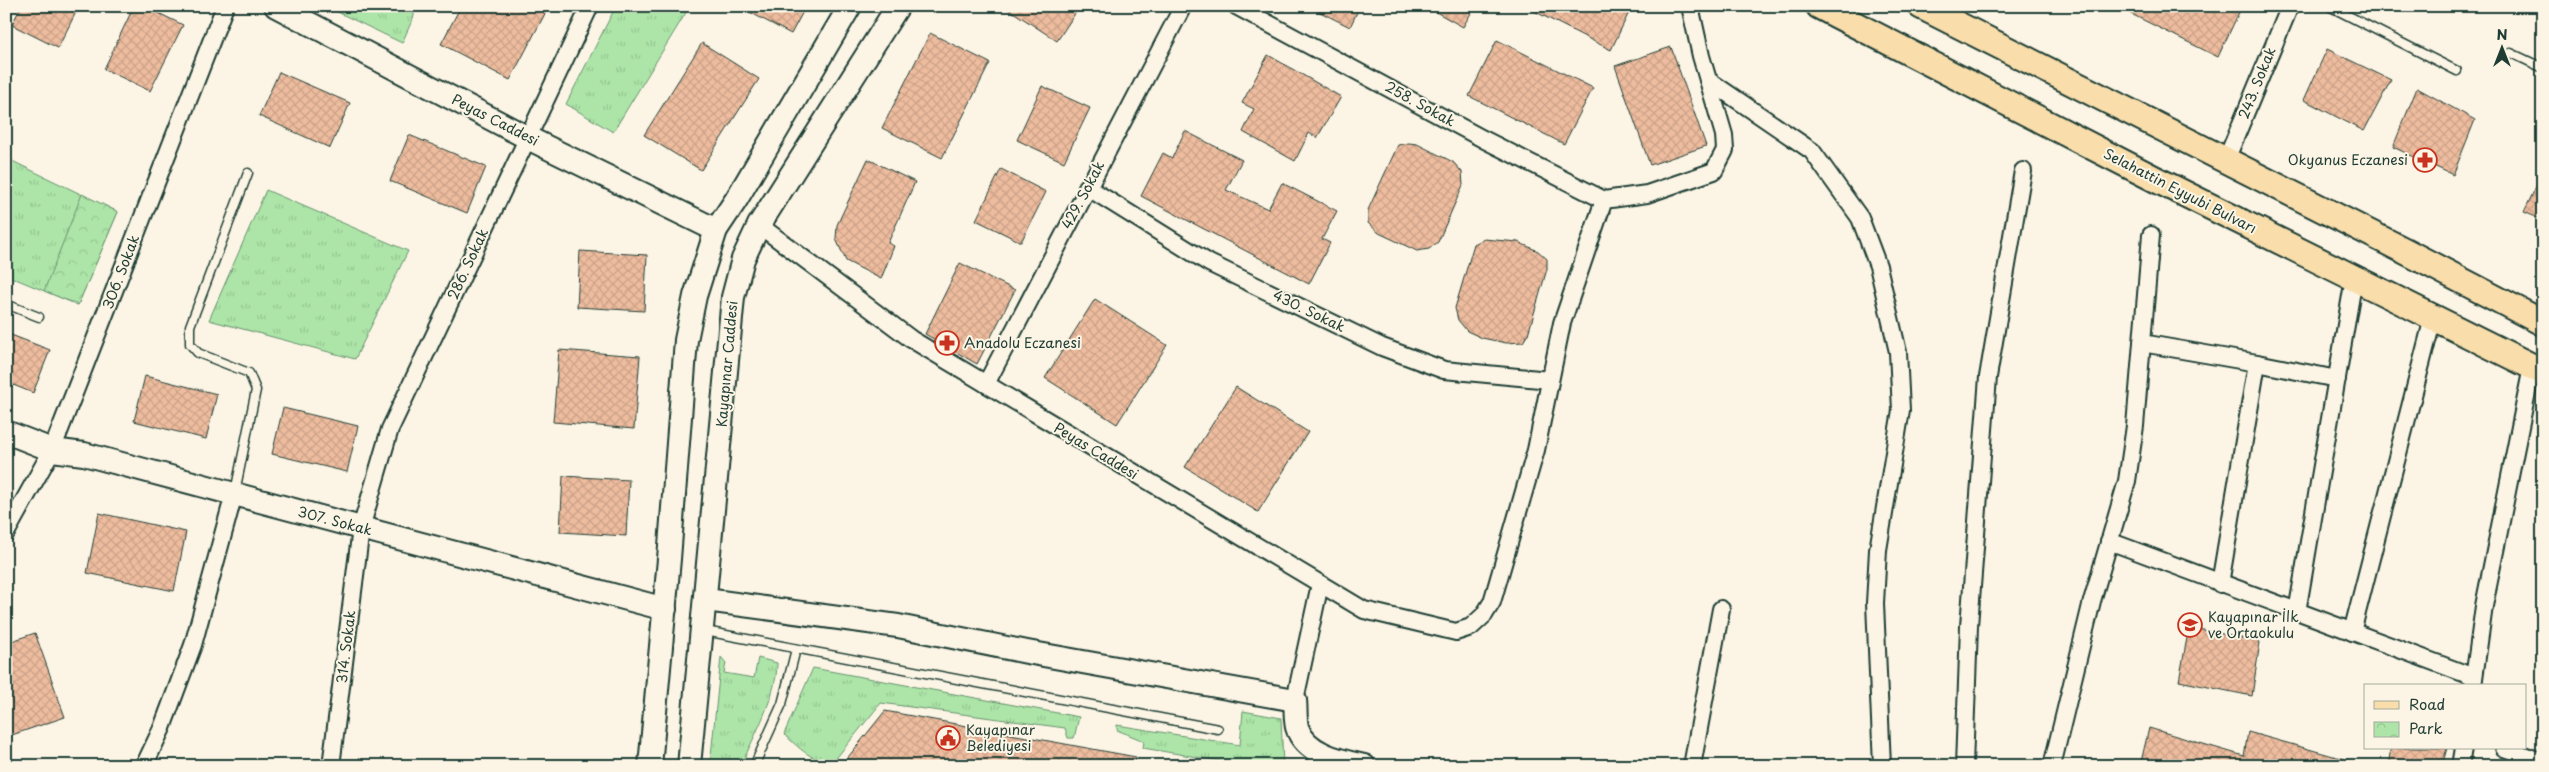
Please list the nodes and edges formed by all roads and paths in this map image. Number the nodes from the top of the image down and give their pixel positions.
1 (225, 6) edge
2 (276, 6) edge
3 (590, 6) edge
4 (850, 6) edge
5 (898, 6) edge
6 (1182, 6) edge
7 (1236, 6) edge
8 (1690, 6) edge
9 (1819, 6) edge
10 (1921, 6) edge
11 (2290, 6) edge
12 (2329, 6) edge
13 (2510, 53) dead end
14 (2543, 68) edge
15 (2457, 71) dead end
16 (1708, 80) junction
17 (528, 138) junction
18 (2226, 160) junction
19 (2023, 171) dead end
20 (248, 173) dead end
21 (1086, 188) junction
22 (1604, 200) junction
23 (759, 225) junction
24 (716, 230) junction
25 (2151, 235) dead end
26 (2354, 278) junction
27 (6, 304) edge
28 (39, 317) dead end
29 (2433, 318) junction
30 (2543, 324) edge
31 (2142, 343) junction
32 (2256, 364) junction
33 (2538, 369) edge
34 (1550, 380) junction
35 (2337, 380) junction
36 (986, 384) junction
37 (6, 432) edge
38 (52, 450) junction
39 (234, 494) junction
40 (361, 528) junction
41 (6, 533) edge
42 (2109, 540) junction
43 (1320, 584) junction
44 (2220, 584) junction
45 (706, 600) junction
46 (665, 609) junction
47 (1721, 609) dead end
48 (2297, 612) junction
49 (703, 631) junction
50 (2352, 632) junction
51 (796, 649) junction
52 (2473, 681) edge
53 (1295, 700) junction
54 (1218, 729) dead end
55 (2463, 750) edge
56 (2510, 750) edge
57 (2543, 762) edge
58 (144, 766) edge
59 (331, 766) edge
60 (650, 766) edge
61 (688, 766) edge
62 (754, 766) edge
63 (1364, 766) edge
64 (1692, 766) edge
65 (1882, 766) edge
66 (1964, 766) edge
67 (2052, 766) edge
68 (2460, 766) edge

1 - 38 street, 306. Sokak
2 - 17 street, Peyas Caddesi
3 - 17 street, 286. Sokak
4 - 24 street
5 - 23 street, Kayapınar Caddesi
6 - 21 street, 429. Sokak
7 - 22 street, 258. Sokak
8 - 16 street
9 - 26 main road, Selahattin Eyyubi Bulvarı
10 - 18 main road
11 - 18 street, 243. Sokak
12 - 15 lane
13 - 14 lane
16 - 22 street
16 - 65 street
17 - 24 street, Peyas Caddesi
17 - 40 street, 286. Sokak
18 - 30 main road
19 - 66 street
20 - 39 lane
21 - 34 street, 430. Sokak
21 - 36 street, 429. Sokak
22 - 34 street
23 - 36 street, Peyas Caddesi
23 - 45 street, Kayapınar Caddesi
24 - 46 street
25 - 31 street
26 - 29 main road, Selahattin Eyyubi Bulvarı
26 - 35 street
27 - 28 lane
29 - 33 main road, Selahattin Eyyubi Bulvarı
29 - 50 street
31 - 32 street
31 - 42 street
32 - 35 street
32 - 44 street
33 - 52 street
34 - 43 street, Peyas Caddesi
35 - 48 street
36 - 43 street, Peyas Caddesi
37 - 38 street, 307. Sokak
38 - 39 street, 307. Sokak
38 - 41 street, 306. Sokak
39 - 40 street, 307. Sokak
39 - 58 street
40 - 46 street, 307. Sokak
40 - 59 street, 314. Sokak
42 - 44 street
42 - 67 street
43 - 53 street
44 - 48 street
45 - 49 street, Kayapınar Caddesi
45 - 53 street
46 - 60 street
47 - 64 street
48 - 50 street
49 - 51 lane
49 - 61 street, Kayapınar Caddesi
50 - 52 street
51 - 54 lane
51 - 62 lane
53 - 63 street
55 - 68 street
56 - 57 street

